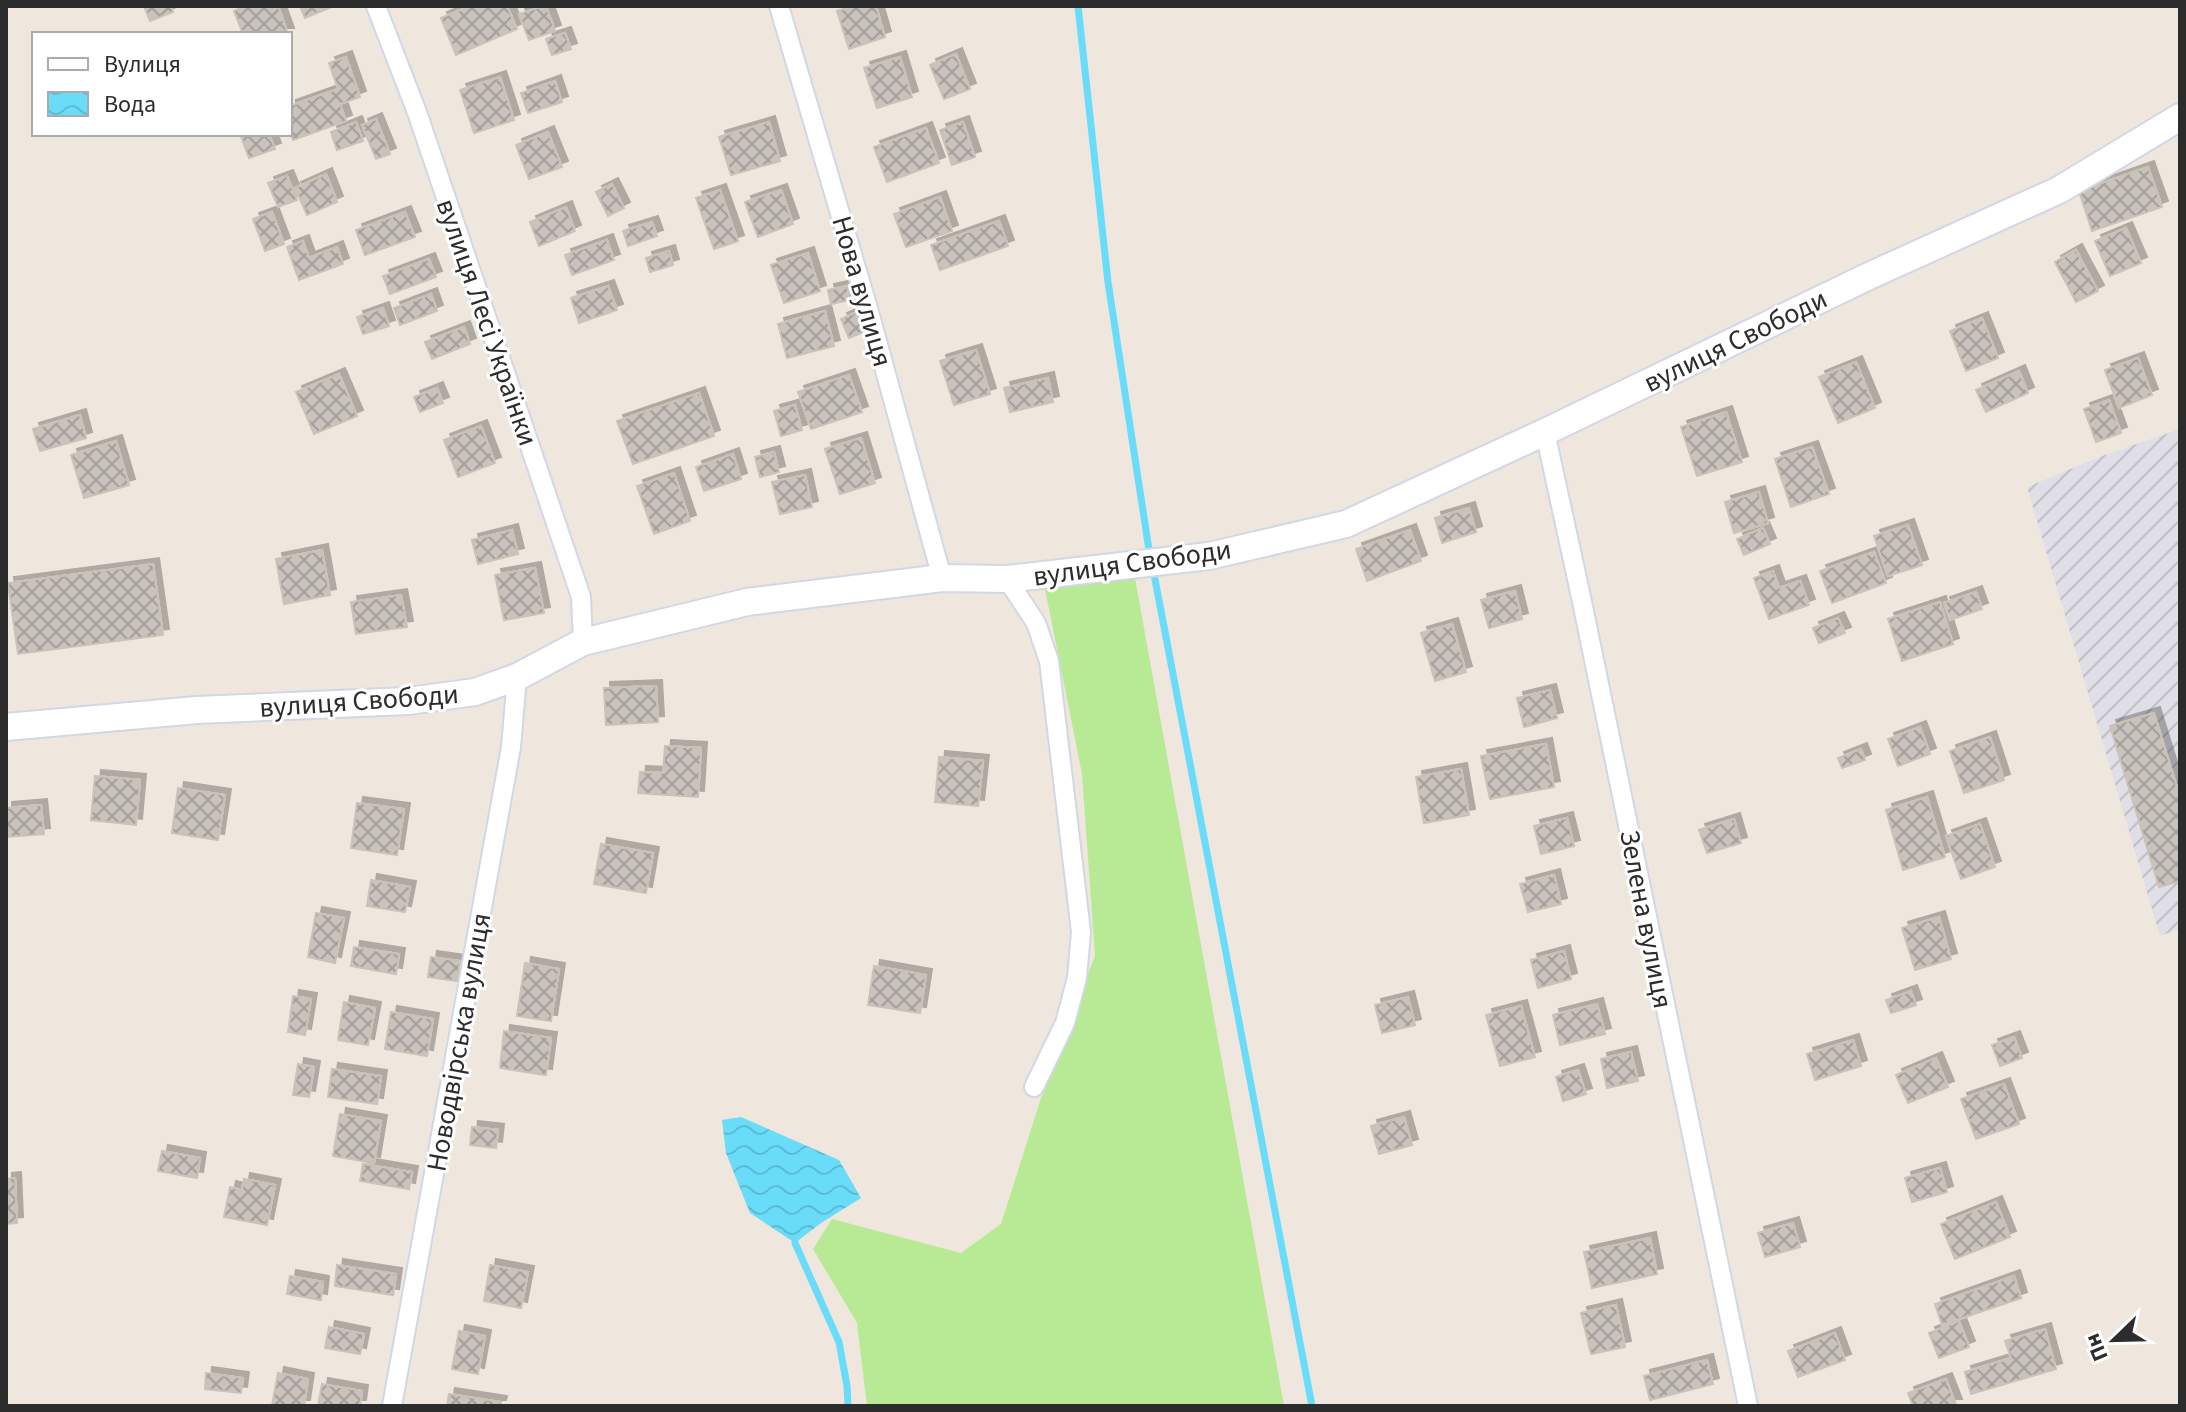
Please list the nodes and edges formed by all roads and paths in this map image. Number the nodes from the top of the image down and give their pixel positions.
1 (376, 6) edge
2 (779, 6) edge
3 (2180, 117) edge
4 (1545, 432) junction
5 (942, 578) junction
6 (1007, 579) junction
7 (583, 642) junction
8 (517, 677) junction
9 (6, 727) edge
10 (1034, 1087) dead end
11 (392, 1406) edge
12 (1748, 1406) edge

1 - 7 street, вулиця Лесі Українки
2 - 5 street, Нова вулиця
3 - 4 main road, вулиця Свободи
4 - 6 main road, вулиця Свободи
4 - 12 street, Зелена вулиця
5 - 6 main road, вулиця Свободи
5 - 7 main road, вулиця Свободи
6 - 10 street
7 - 8 main road, вулиця Свободи
8 - 9 main road, вулиця Свободи
8 - 11 street, Новодвірська вулиця

